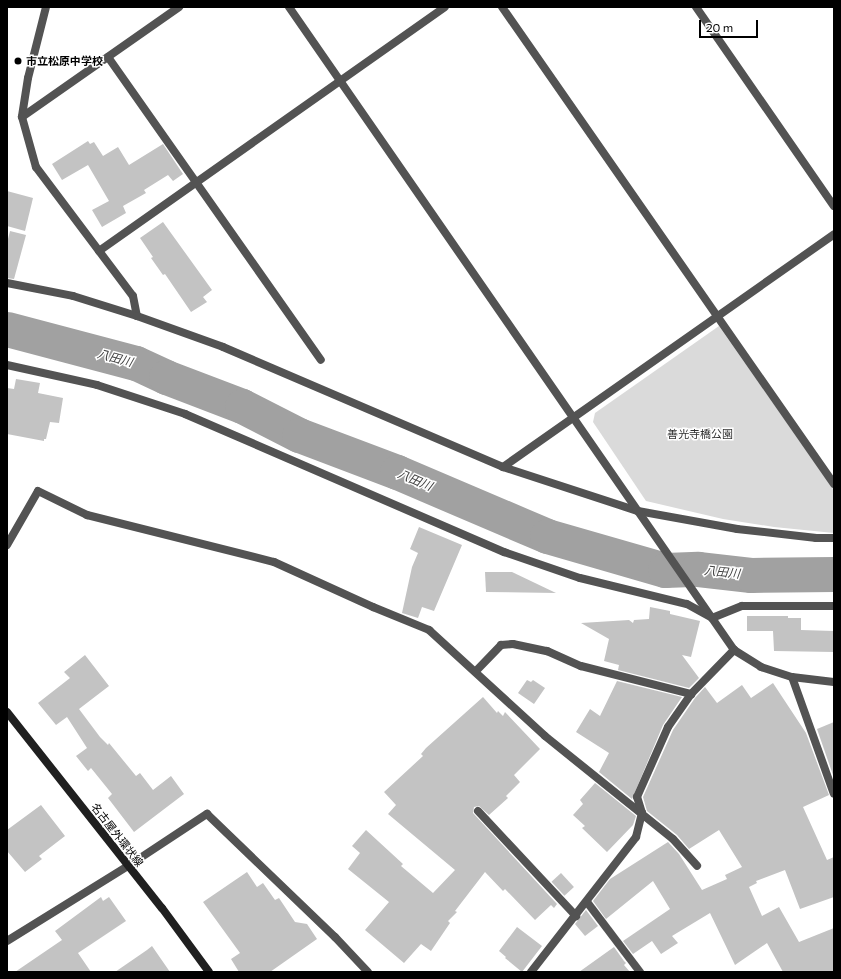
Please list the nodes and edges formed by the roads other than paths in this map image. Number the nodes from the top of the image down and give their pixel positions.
1 (46, 7) edge
2 (179, 7) edge
3 (289, 7) edge
4 (444, 7) edge
5 (502, 7) edge
6 (696, 7) edge
7 (108, 57) junction
8 (340, 80) junction
9 (22, 117) junction
10 (196, 182) junction
11 (834, 206) edge
12 (834, 234) edge
13 (99, 251) junction
14 (7, 283) edge
15 (137, 316) junction
16 (717, 318) junction
17 (321, 360) dead end
18 (7, 365) edge
19 (574, 416) junction
20 (503, 468) junction
21 (834, 484) edge
22 (638, 511) junction
23 (834, 538) edge
24 (7, 545) edge
25 (834, 606) edge
26 (712, 618) junction
27 (734, 650) junction
28 (476, 671) junction
29 (792, 677) junction
30 (834, 682) edge
31 (691, 694) junction
32 (7, 712) edge
33 (834, 794) edge
34 (478, 811) dead end
35 (642, 813) junction
36 (128, 866) junction
37 (697, 866) dead end
38 (587, 902) junction
39 (576, 916) junction
40 (7, 941) edge
41 (209, 972) edge
42 (368, 972) edge
43 (531, 972) edge
44 (640, 972) edge

1 - 9 street
2 - 7 street
3 - 8 street
4 - 8 street
5 - 16 street
6 - 11 street
7 - 9 street
7 - 10 street
8 - 10 street
8 - 19 street
9 - 13 street
10 - 13 street
10 - 17 street
12 - 16 street
13 - 15 street
14 - 15 street
15 - 20 street
16 - 19 street
16 - 21 street
18 - 26 street
19 - 20 street
19 - 22 street
20 - 22 street
22 - 23 street
22 - 26 street
24 - 28 street
25 - 26 street
26 - 27 street
27 - 29 street
27 - 31 street
28 - 31 street
28 - 35 street
29 - 30 street
29 - 33 street
31 - 35 street
32 - 36 main road, 名古屋外環状線
34 - 39 street
35 - 37 street
35 - 38 street
36 - 40 street
36 - 41 main road, 名古屋外環状線
36 - 42 street
38 - 39 street
38 - 44 street
39 - 43 street

